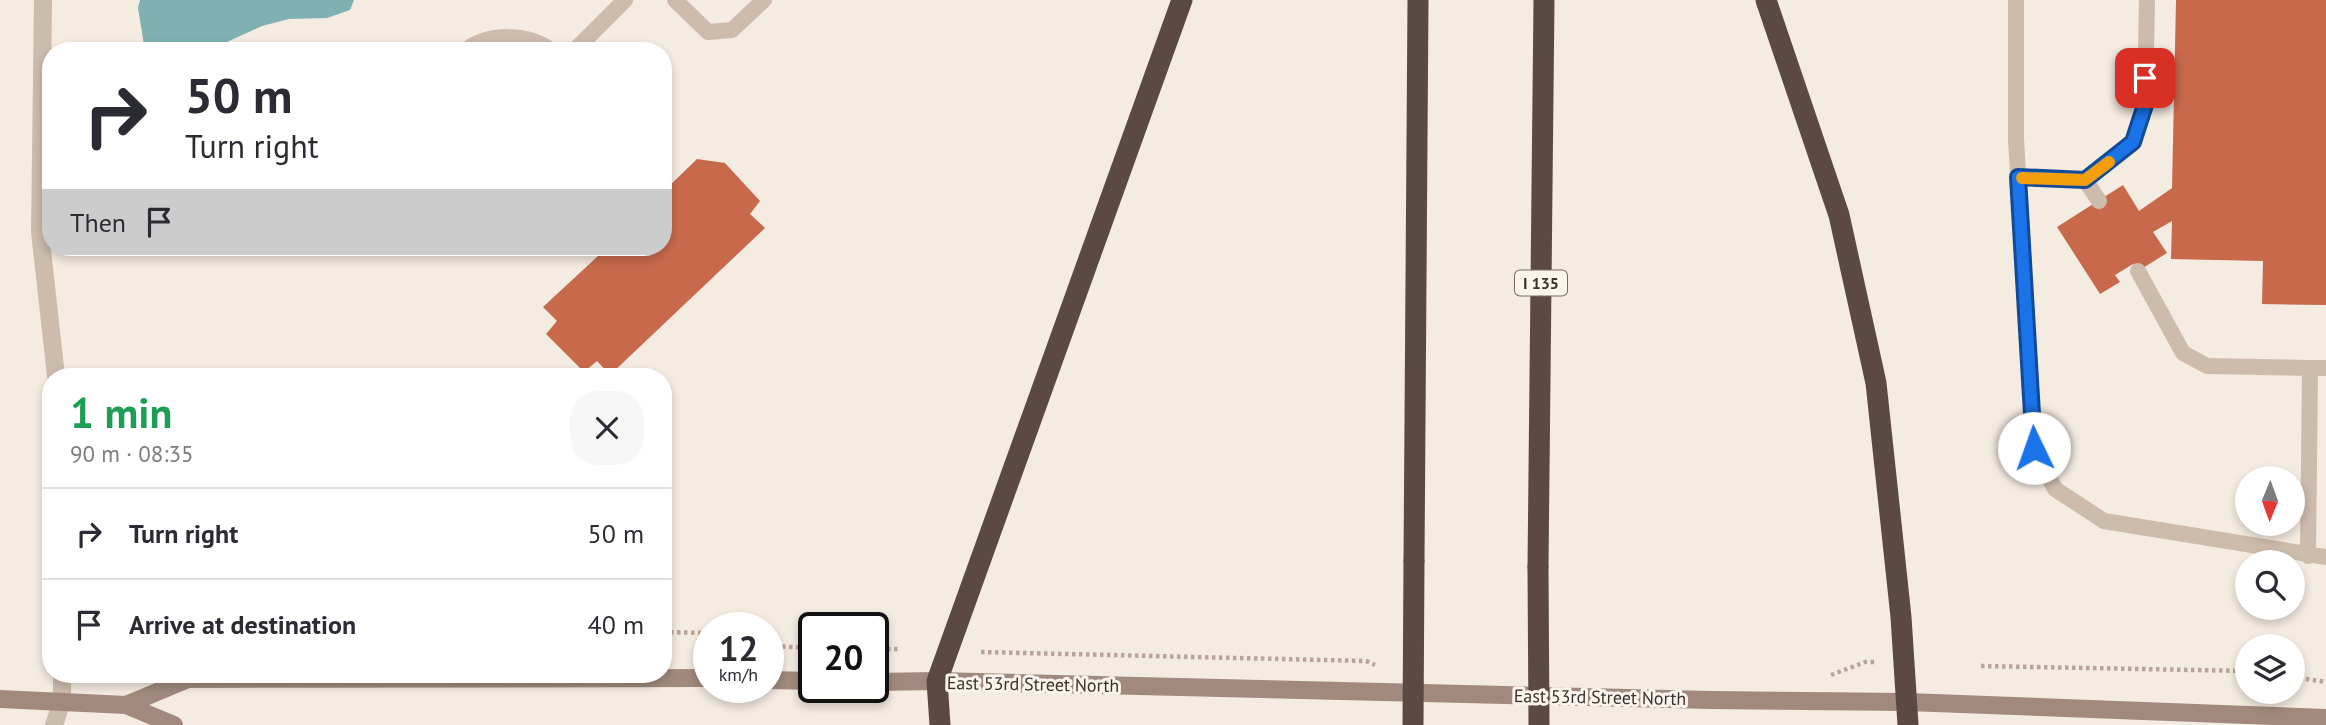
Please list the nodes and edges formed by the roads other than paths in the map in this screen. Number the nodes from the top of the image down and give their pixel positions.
1 (43, 0) edge
2 (625, 0) edge
3 (675, 0) edge
4 (764, 0) edge
5 (1182, 0) edge
6 (1418, 0) edge
7 (1544, 0) edge
8 (1766, 0) edge
9 (2016, 0) edge
10 (2147, 0) edge
11 (44, 42) edge
12 (484, 42) edge
13 (535, 42) edge
14 (583, 42) edge
15 (2018, 177) junction
16 (2085, 180) junction
17 (2099, 201) dead end
18 (42, 220) edge
19 (42, 250) edge
20 (43, 256) edge
21 (2138, 271) dead end
22 (55, 368) edge
23 (2318, 368) edge
24 (2308, 556) junction
25 (2326, 557) edge
26 (672, 678) edge
27 (693, 678) edge
28 (937, 681) junction
29 (889, 682) edge
30 (62, 683) edge
31 (178, 683) edge
32 (0, 699) edge
33 (62, 701) junction
34 (1908, 702) junction
35 (126, 705) junction
36 (2326, 718) edge
37 (54, 725) edge
38 (69, 725) edge
39 (174, 725) edge
40 (940, 725) edge
41 (1413, 725) edge
42 (1539, 725) edge
43 (1908, 725) edge

1 - 11 street
2 - 14 lane
3 - 4 lane
5 - 28 highway
6 - 41 highway, bridge
7 - 42 highway, I 135, bridge
8 - 34 highway
9 - 15 lane
10 - 16 lane
12 - 13 lane
15 - 16 lane
15 - 24 lane
16 - 17 lane
18 - 19 street
20 - 22 street
21 - 23 lane
23 - 24 lane
24 - 25 lane
26 - 27 main road
28 - 29 main road, East 53rd Street North
28 - 34 main road, East 53rd Street North
28 - 40 highway
30 - 33 street
31 - 35 main road
32 - 33 main road
33 - 35 main road
33 - 37 street
33 - 38 street
34 - 36 main road, East 53rd Street North
34 - 43 highway
35 - 39 main road

